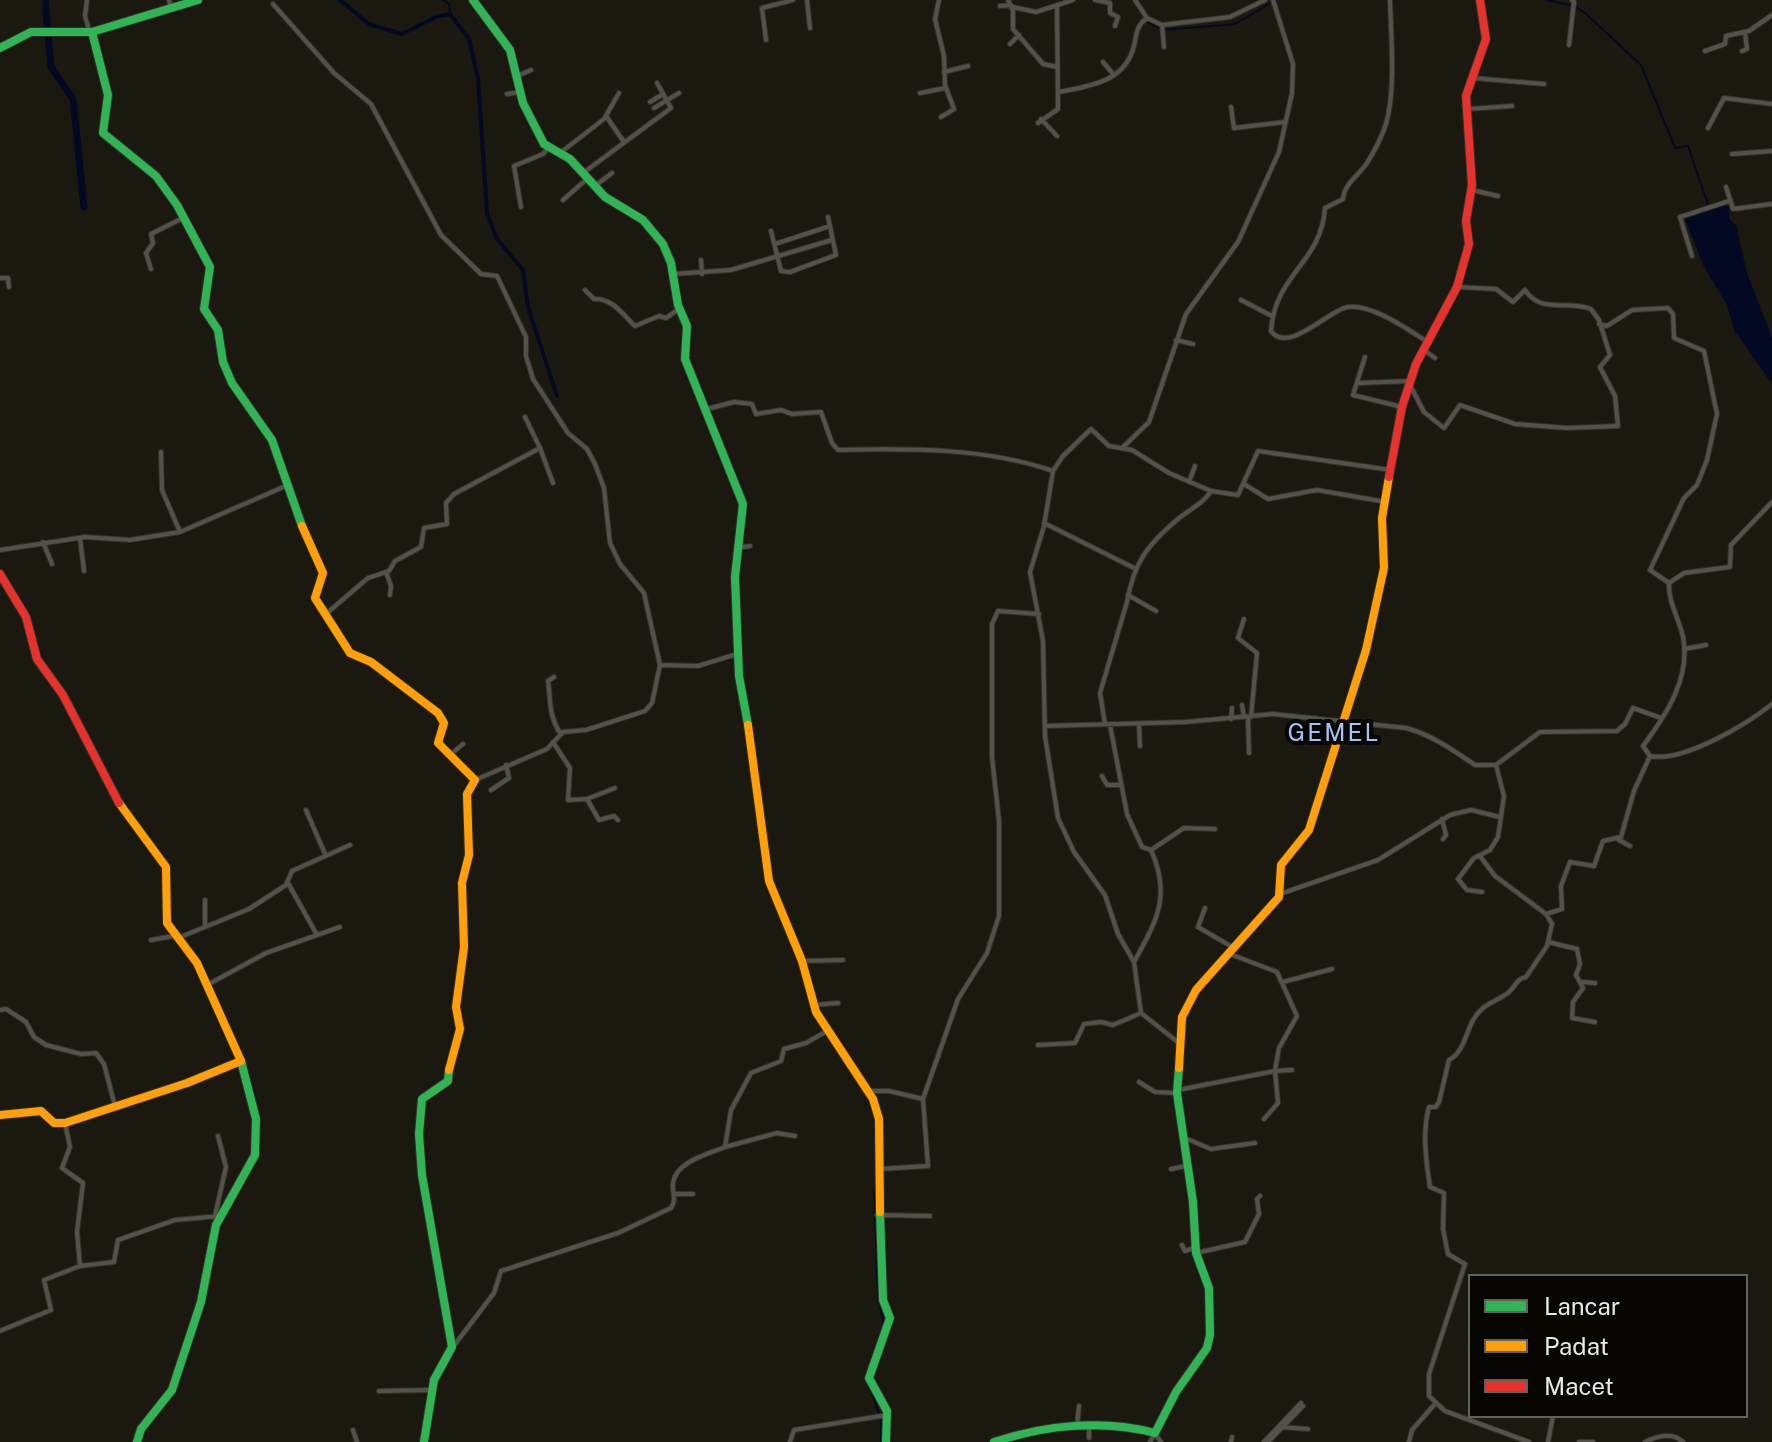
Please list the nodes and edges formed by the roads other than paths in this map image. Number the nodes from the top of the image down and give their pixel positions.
1 (87, 0) edge
2 (198, 0) edge
3 (473, 0) edge
4 (793, 0) edge
5 (807, 0) edge
6 (939, 0) edge
7 (1073, 0) edge
8 (1095, 0) edge
9 (1135, 0) edge
10 (1265, 0) edge
11 (1390, 0) edge
12 (1480, 0) edge
13 (1273, 1) edge
14 (1573, 3) edge
15 (273, 4) dead end
16 (1011, 4) edge
17 (170, 5) edge
18 (1057, 5) junction
19 (1000, 6) dead end
20 (1772, 15) edge
21 (1145, 19) junction
22 (1115, 26) dead end
23 (810, 28) dead end
24 (1162, 28) junction
25 (91, 32) junction
26 (1745, 33) junction
27 (1019, 35) junction
28 (766, 40) dead end
29 (1010, 44) dead end
30 (1569, 45) dead end
31 (1164, 47) dead end
32 (0, 48) edge
33 (1705, 51) dead end
34 (1742, 51) dead end
35 (1103, 62) dead end
36 (968, 66) dead end
37 (1057, 67) junction
38 (531, 70) dead end
39 (944, 72) junction
40 (1114, 75) junction
41 (517, 76) junction
42 (1472, 78) junction
43 (657, 83) dead end
44 (1544, 84) dead end
45 (946, 88) junction
46 (520, 92) junction
47 (1059, 92) junction
48 (619, 93) dead end
49 (679, 93) dead end
50 (920, 93) dead end
51 (507, 94) dead end
52 (663, 94) junction
53 (667, 100) junction
54 (650, 102) dead end
55 (1772, 104) edge
56 (1512, 106) dead end
57 (1231, 107) dead end
58 (654, 108) dead end
59 (1468, 109) junction
60 (606, 116) junction
61 (941, 117) dead end
62 (1285, 122) junction
63 (1708, 128) dead end
64 (1057, 136) dead end
65 (624, 142) junction
66 (548, 148) junction
67 (1772, 151) edge
68 (560, 153) junction
69 (1732, 154) dead end
70 (612, 173) dead end
71 (585, 175) junction
72 (595, 186) junction
73 (1726, 187) dead end
74 (1472, 190) junction
75 (1498, 196) dead end
76 (563, 200) dead end
77 (1729, 201) junction
78 (1772, 204) edge
79 (521, 207) dead end
80 (828, 217) dead end
81 (183, 218) junction
82 (830, 226) junction
83 (771, 231) dead end
84 (832, 240) junction
85 (774, 244) junction
86 (1692, 256) dead end
87 (777, 258) junction
88 (701, 260) dead end
89 (730, 261) dead end
90 (151, 269) dead end
91 (731, 270) junction
92 (673, 274) junction
93 (702, 274) junction
94 (0, 278) edge
95 (9, 287) dead end
96 (1457, 287) junction
97 (585, 290) dead end
98 (1241, 300) dead end
99 (679, 309) junction
100 (1272, 316) junction
101 (1599, 324) junction
102 (1176, 340) junction
103 (1193, 344) dead end
104 (1426, 346) junction
105 (1365, 357) dead end
106 (1435, 358) dead end
107 (1409, 382) junction
108 (1359, 383) junction
109 (1402, 407) junction
110 (707, 409) junction
111 (525, 417) dead end
112 (540, 448) junction
113 (1122, 448) junction
114 (161, 452) dead end
115 (1195, 466) dead end
116 (1391, 470) junction
117 (1053, 471) junction
118 (1189, 482) junction
119 (553, 483) dead end
120 (1243, 484) junction
121 (288, 485) junction
122 (1211, 491) junction
123 (1386, 502) junction
124 (1772, 502) edge
125 (1044, 523) junction
126 (180, 532) junction
127 (80, 538) junction
128 (43, 542) junction
129 (750, 546) dead end
130 (737, 548) junction
131 (0, 550) edge
132 (52, 564) dead end
133 (1134, 568) junction
134 (84, 571) dead end
135 (386, 572) junction
136 (0, 574) edge
137 (1669, 583) junction
138 (390, 595) dead end
139 (1128, 595) junction
140 (1156, 611) dead end
141 (327, 613) junction
142 (1039, 614) junction
143 (1244, 619) dead end
144 (1706, 645) dead end
145 (1684, 649) junction
146 (737, 654) junction
147 (660, 665) junction
148 (554, 677) dead end
149 (1772, 704) edge
150 (1242, 705) dead end
151 (1232, 708) dead end
152 (1247, 717) junction
153 (1315, 717) junction
154 (1661, 718) junction
155 (1231, 719) junction
156 (1341, 721) junction
157 (1107, 724) junction
158 (1139, 724) junction
159 (1046, 726) junction
160 (1325, 732) dead end
161 (560, 733) junction
162 (553, 742) junction
163 (463, 744) dead end
164 (1140, 746) dead end
165 (1249, 753) dead end
166 (450, 755) junction
167 (1650, 756) junction
168 (506, 765) junction
169 (1496, 765) junction
170 (1102, 776) dead end
171 (475, 780) junction
172 (1121, 785) junction
173 (615, 788) dead end
174 (491, 790) dead end
175 (587, 799) junction
176 (306, 810) dead end
177 (1500, 817) junction
178 (1442, 819) junction
179 (618, 820) dead end
180 (1215, 829) dead end
181 (1443, 839) dead end
182 (1619, 840) junction
183 (350, 845) dead end
184 (1630, 846) dead end
185 (1151, 850) junction
186 (325, 854) junction
187 (1480, 856) junction
188 (288, 883) junction
189 (1482, 892) dead end
190 (1280, 894) junction
191 (205, 900) dead end
192 (1205, 908) dead end
193 (1546, 914) junction
194 (205, 925) junction
195 (340, 927) dead end
196 (317, 935) junction
197 (175, 938) junction
198 (151, 940) dead end
199 (1548, 942) junction
200 (1232, 951) junction
201 (843, 960) dead end
202 (802, 961) junction
203 (1134, 962) junction
204 (1332, 969) dead end
205 (1283, 982) junction
206 (1582, 982) junction
207 (1595, 983) dead end
208 (207, 985) junction
209 (838, 1003) dead end
210 (813, 1005) junction
211 (0, 1010) edge
212 (1141, 1013) junction
213 (1595, 1022) dead end
214 (827, 1031) junction
215 (1038, 1045) dead end
216 (1182, 1046) junction
217 (241, 1061) junction
218 (1292, 1070) dead end
219 (1275, 1071) junction
220 (1139, 1082) dead end
221 (868, 1091) junction
222 (1178, 1091) junction
223 (923, 1099) junction
224 (115, 1106) junction
225 (0, 1115) edge
226 (1264, 1119) dead end
227 (65, 1123) junction
228 (218, 1136) dead end
229 (795, 1136) dead end
230 (1182, 1138) junction
231 (1255, 1143) dead end
232 (725, 1147) junction
233 (1186, 1166) junction
234 (879, 1169) junction
235 (1171, 1169) dead end
236 (674, 1194) junction
237 (693, 1194) dead end
238 (1260, 1196) dead end
239 (877, 1215) junction
240 (217, 1216) junction
241 (930, 1216) dead end
242 (1182, 1245) dead end
243 (1196, 1250) junction
244 (80, 1266) junction
245 (0, 1331) edge
246 (451, 1349) junction
247 (432, 1390) junction
248 (379, 1391) dead end
249 (1302, 1404) dead end
250 (1435, 1404) junction
251 (1079, 1406) dead end
252 (886, 1415) junction
253 (1468, 1417) edge
254 (1470, 1418) edge
255 (1553, 1418) edge
256 (1089, 1427) junction
257 (1280, 1427) junction
258 (1077, 1428) junction
259 (1308, 1429) dead end
260 (353, 1430) dead end
261 (1155, 1433) junction
262 (1089, 1438) dead end
263 (1674, 1439) edge
264 (137, 1442) edge
265 (357, 1442) edge
266 (424, 1442) edge
267 (790, 1442) edge
268 (886, 1442) edge
269 (994, 1442) edge
270 (1150, 1442) edge
271 (1161, 1442) edge
272 (1266, 1442) edge
273 (1409, 1442) edge
274 (1529, 1442) edge
275 (1548, 1442) edge
276 (1579, 1442) edge
277 (1593, 1442) edge
278 (1645, 1442) edge
279 (1683, 1442) edge

1 - 25 street
2 - 17 street
3 - 41 street
4 - 28 street
5 - 23 street
6 - 39 street
7 - 18 street
8 - 22 street
9 - 21 street
10 - 24 street
11 - 100 street
12 - 42 street
13 - 62 street
14 - 30 street
15 - 147 street
16 - 18 street
16 - 19 street
16 - 27 street
17 - 25 street
18 - 37 street
20 - 26 street
21 - 24 street
21 - 40 street
24 - 31 street
25 - 32 street
25 - 81 street
26 - 33 street
26 - 34 street
27 - 29 street
27 - 37 street
35 - 40 street
36 - 39 street
37 - 47 street
38 - 41 street
39 - 45 street
40 - 47 street
41 - 46 street
42 - 44 street
42 - 59 street
43 - 52 street
45 - 50 street
45 - 61 street
46 - 51 street
46 - 66 street
47 - 64 street
48 - 60 street
49 - 53 street
52 - 53 street
52 - 54 street
53 - 58 street
53 - 65 street
55 - 63 street
56 - 59 street
57 - 62 street
59 - 74 street
60 - 65 street
60 - 68 street
62 - 102 street
65 - 71 street
66 - 68 street
66 - 79 street
67 - 69 street
68 - 71 street
70 - 72 street
71 - 72 street
71 - 76 street
72 - 92 street
73 - 77 street
74 - 75 street
74 - 96 street
77 - 78 street
77 - 86 street
80 - 82 street
81 - 90 street
81 - 121 street
82 - 84 street
82 - 85 street
83 - 85 street
84 - 87 street
84 - 87 street
85 - 87 street
87 - 91 street
88 - 93 street
89 - 91 street
91 - 93 street
92 - 93 street
92 - 99 street
94 - 95 street
96 - 101 street
96 - 104 street
97 - 99 street
98 - 100 street
99 - 110 street
100 - 104 street
101 - 107 street
101 - 137 street
102 - 103 street
102 - 113 street
104 - 106 street
104 - 107 street
105 - 108 street
107 - 108 street
107 - 109 street
108 - 109 street
109 - 116 street
110 - 117 street
110 - 130 street
111 - 112 street
112 - 119 street
112 - 135 street
113 - 117 street
113 - 118 street
114 - 126 street
115 - 118 street
116 - 120 street
116 - 123 street
117 - 125 street
118 - 122 street
120 - 122 street
120 - 123 street
121 - 126 street
121 - 141 street
122 - 133 street
123 - 156 street
124 - 137 street
125 - 133 street
125 - 142 street
126 - 127 street
127 - 128 street
127 - 134 street
128 - 131 street
128 - 132 street
129 - 130 street
130 - 146 street
133 - 139 street
135 - 138 street
135 - 141 street
136 - 197 street
137 - 145 street
139 - 140 street
139 - 157 street
141 - 166 street
142 - 159 street
142 - 223 street
143 - 152 street
144 - 145 street
145 - 154 street
146 - 147 street
146 - 202 street
147 - 161 street
148 - 161 street
149 - 167 street
150 - 152 street
151 - 155 street
152 - 153 street
152 - 155 street
152 - 165 street
153 - 156 street
153 - 160 street
154 - 167 street
154 - 169 street
155 - 158 street
156 - 169 street
156 - 190 street
157 - 158 street
157 - 159 street
157 - 172 street
158 - 164 street
159 - 203 street
161 - 162 street
162 - 168 street
162 - 175 street
163 - 166 street
166 - 171 street
167 - 182 street
168 - 171 street
168 - 174 street
169 - 177 street
170 - 172 street
171 - 246 street
172 - 185 street
173 - 175 street
175 - 179 street
176 - 186 street
177 - 178 street
177 - 187 street
178 - 181 street
178 - 190 street
180 - 185 street
182 - 184 street
182 - 193 street
183 - 186 street
185 - 203 street
186 - 188 street
187 - 189 street
187 - 193 street
188 - 194 street
188 - 196 street
190 - 200 street
191 - 194 street
192 - 200 street
193 - 199 street
194 - 197 street
195 - 196 street
196 - 208 street
197 - 198 street
197 - 208 street
199 - 206 street
199 - 250 street
200 - 205 street
200 - 216 street
201 - 202 street
202 - 210 street
203 - 212 street
204 - 205 street
205 - 219 street
206 - 207 street
206 - 213 street
208 - 217 street
209 - 210 street
210 - 214 street
211 - 224 street
212 - 215 street
212 - 216 street
214 - 221 street
214 - 232 street
216 - 222 street
217 - 224 street
217 - 240 street
218 - 219 street
219 - 222 street
219 - 226 street
220 - 222 street
221 - 223 street
221 - 234 street
222 - 230 street
223 - 234 street
224 - 227 street
225 - 227 street
227 - 244 street
228 - 240 street
229 - 232 street
230 - 231 street
230 - 233 street
232 - 236 street
233 - 235 street
233 - 243 street
234 - 239 street
236 - 237 street
236 - 246 street
238 - 243 street
239 - 241 street
239 - 252 street
240 - 244 street
240 - 264 street
242 - 243 street
243 - 261 street
244 - 245 street
246 - 247 street
247 - 248 street
247 - 266 street
249 - 257 street
250 - 253 street
250 - 273 street
251 - 258 street
252 - 267 street
252 - 268 street
254 - 274 street
255 - 275 street
256 - 258 street
256 - 261 street
256 - 262 street
257 - 259 street
257 - 272 street
258 - 269 street
260 - 265 street
261 - 270 street
261 - 271 street
263 - 278 street
263 - 279 street
276 - 277 street

